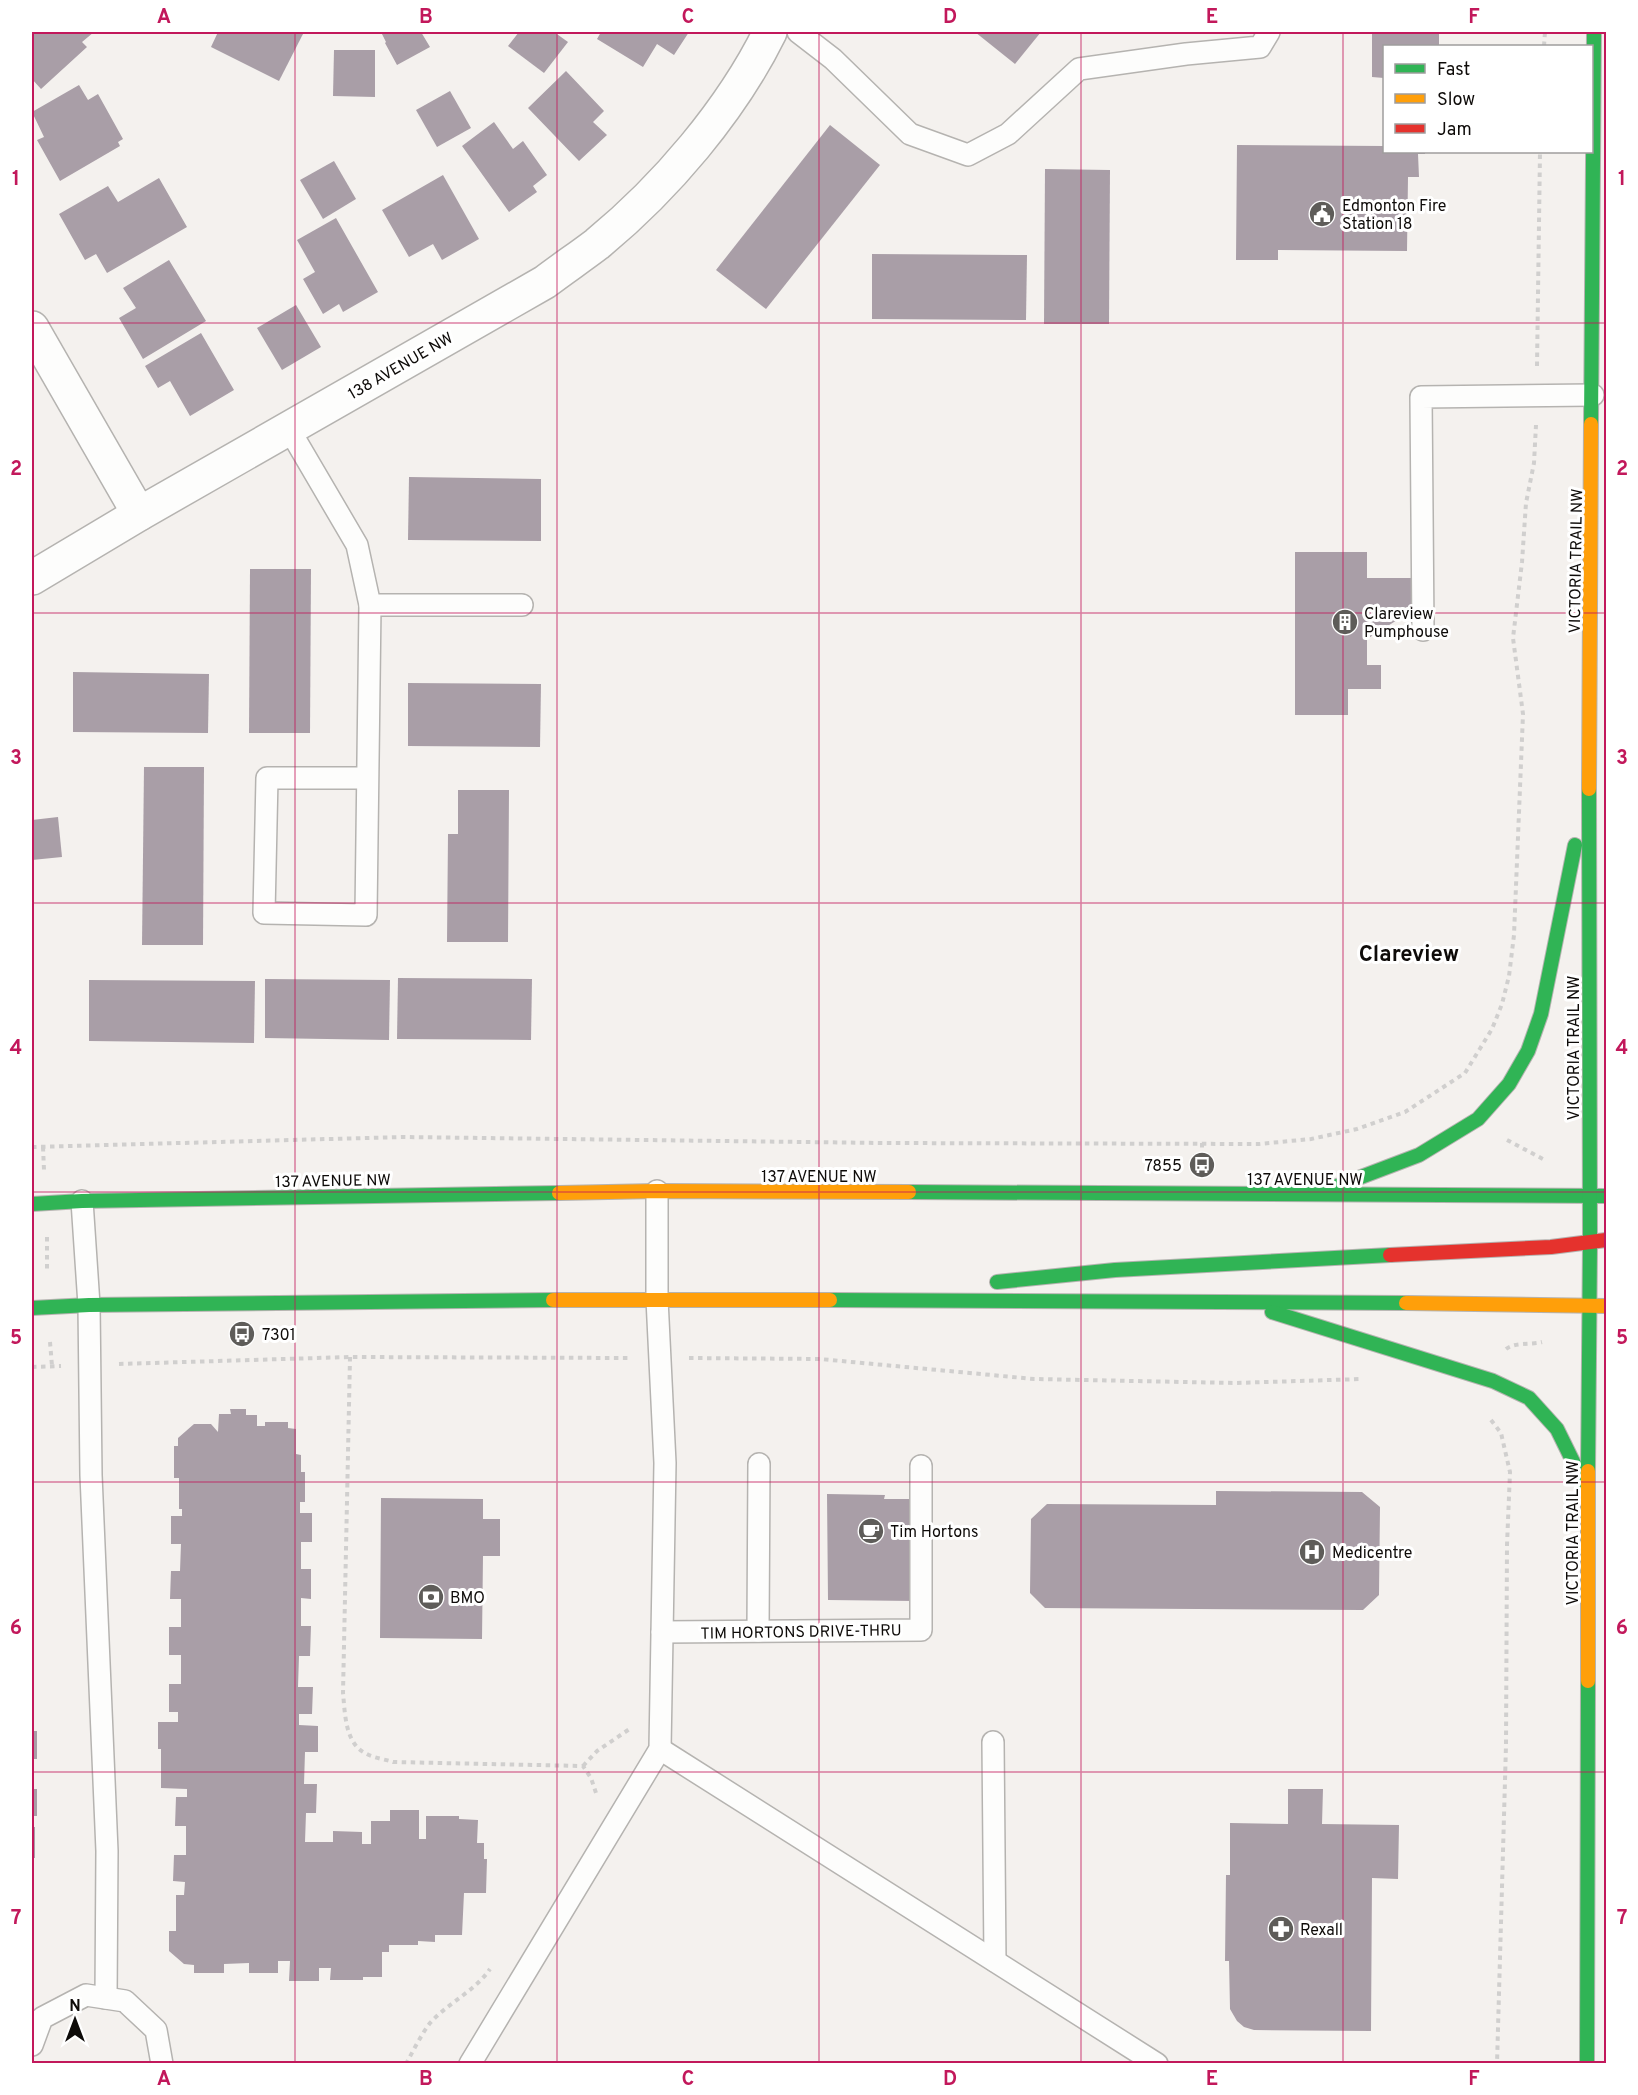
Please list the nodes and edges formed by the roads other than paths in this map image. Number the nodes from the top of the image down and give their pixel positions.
1 (770, 32) edge
2 (798, 32) edge
3 (1269, 32) edge
4 (1594, 32) edge
5 (32, 328) edge
6 (1593, 394) junction
7 (289, 429) junction
8 (139, 514) junction
9 (32, 578) edge
10 (370, 605) junction
11 (522, 605) dead end
12 (1423, 630) dead end
13 (1589, 776) junction
14 (367, 777) junction
15 (657, 1191) junction
16 (1309, 1196) junction
17 (1590, 1196) junction
18 (1606, 1196) edge
19 (82, 1201) junction
20 (32, 1204) edge
21 (1606, 1240) edge
22 (1590, 1243) junction
23 (986, 1283) dead end
24 (951, 1286) dead end
25 (657, 1299) junction
26 (810, 1300) junction
27 (1238, 1301) junction
28 (89, 1305) junction
29 (1589, 1305) junction
30 (1606, 1306) edge
31 (32, 1308) edge
32 (759, 1464) dead end
33 (921, 1466) dead end
34 (1588, 1493) junction
35 (758, 1631) junction
36 (662, 1632) junction
37 (993, 1742) dead end
38 (660, 1749) junction
39 (995, 1961) junction
40 (106, 1998) junction
41 (32, 2044) edge
42 (162, 2064) edge
43 (470, 2064) edge
44 (1157, 2064) edge
45 (1587, 2064) edge

1 - 7 street, 138 AVENUE NW
2 - 3 lane
4 - 6 main road, VICTORIA TRAIL NW
5 - 8 street
6 - 12 lane
6 - 13 main road, VICTORIA TRAIL NW
7 - 8 street, 138 AVENUE NW
7 - 10 lane
8 - 9 street, 138 AVENUE NW
10 - 11 lane
10 - 14 lane
13 - 16 main road
13 - 17 main road, VICTORIA TRAIL NW
14 - 14 lane
15 - 16 main road, 137 AVENUE NW
15 - 19 main road, 137 AVENUE NW
15 - 25 lane
16 - 17 main road, 137 AVENUE NW
17 - 18 main road, 137 AVENUE NW
17 - 22 main road, VICTORIA TRAIL NW
19 - 20 main road, 137 AVENUE NW
19 - 28 lane
21 - 22 main road
22 - 23 main road
22 - 29 main road, VICTORIA TRAIL NW
24 - 26 main road
25 - 26 main road
25 - 28 main road
25 - 36 lane
26 - 27 main road
27 - 29 main road
27 - 34 main road
28 - 31 main road
28 - 40 lane
29 - 30 main road
29 - 34 main road, VICTORIA TRAIL NW
32 - 35 lane
33 - 35 lane, TIM HORTONS DRIVE-THRU
34 - 45 main road, VICTORIA TRAIL NW
35 - 36 lane, TIM HORTONS DRIVE-THRU
36 - 38 lane
37 - 39 lane
38 - 39 lane
38 - 43 lane
39 - 44 lane
40 - 41 lane
40 - 42 lane

